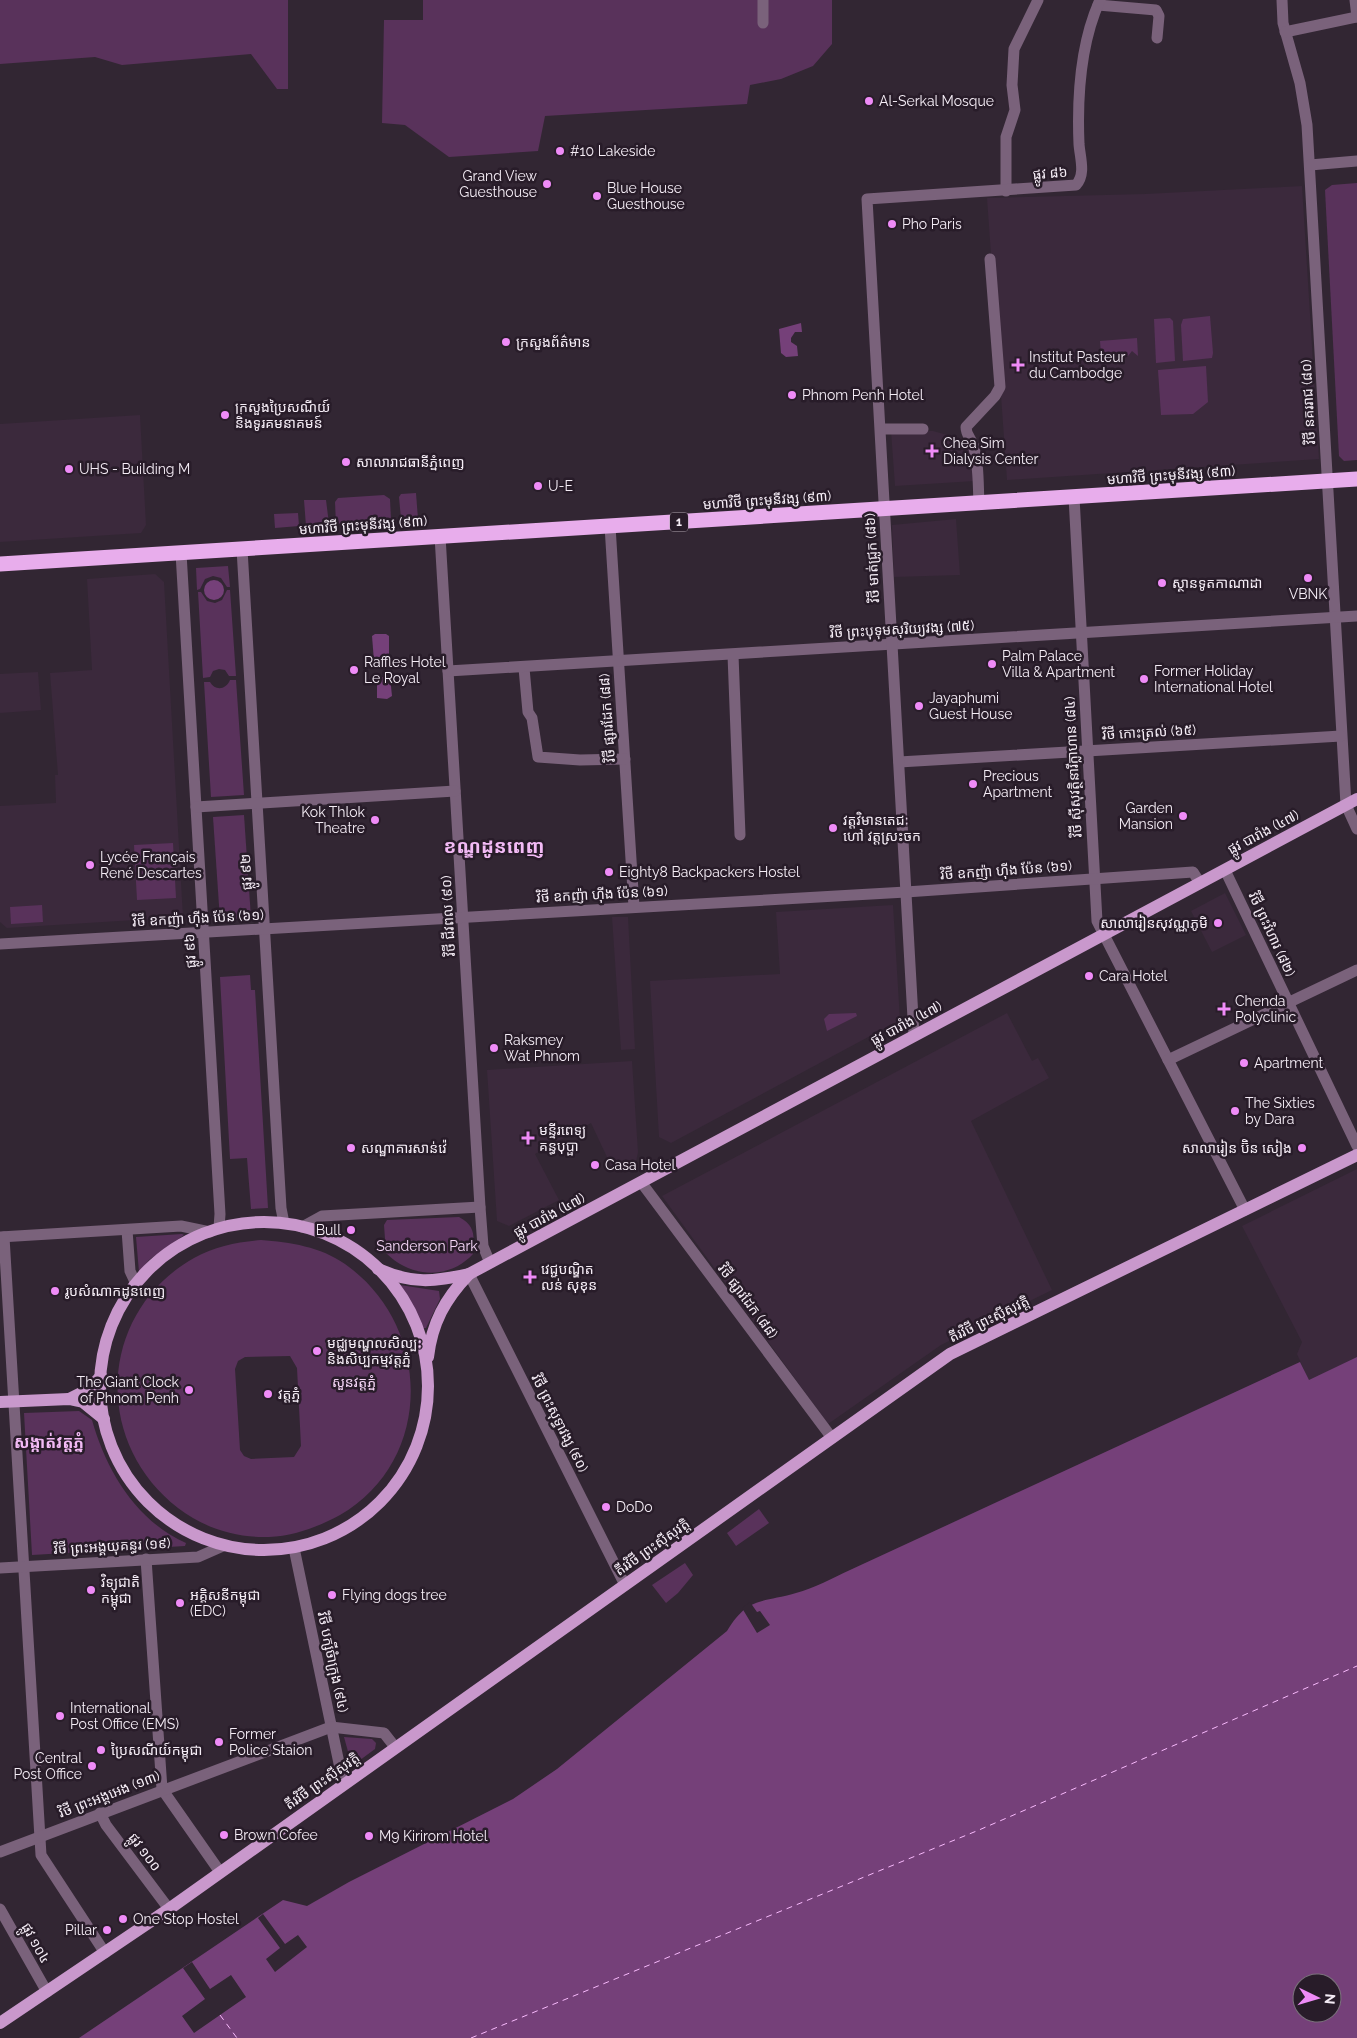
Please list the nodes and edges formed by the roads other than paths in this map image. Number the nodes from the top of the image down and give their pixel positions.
1 (763, 0) edge
2 (1038, 0) edge
3 (1282, 0) edge
4 (1355, 0) edge
5 (1099, 2) edge
6 (1357, 17) edge
7 (763, 23) dead end
8 (1357, 23) edge
9 (1285, 32) junction
10 (1157, 38) dead end
11 (1357, 161) edge
12 (1310, 165) junction
13 (1006, 191) junction
14 (867, 199) joint
15 (990, 259) dead end
16 (881, 429) junction
17 (923, 429) dead end
18 (1357, 480) edge
19 (1328, 481) junction
20 (1074, 497) junction
21 (979, 503) junction
22 (885, 509) junction
23 (610, 526) junction
24 (440, 536) junction
25 (242, 549) junction
26 (181, 552) junction
27 (0, 564) edge
28 (1357, 616) edge
29 (1336, 617) junction
30 (1081, 634) junction
31 (892, 645) junction
32 (733, 655) junction
33 (619, 662) junction
34 (524, 668) junction
35 (448, 671) junction
36 (1341, 736) junction
37 (1087, 751) junction
38 (625, 759) junction
39 (899, 762) junction
40 (455, 791) junction
41 (1351, 802) edge
42 (257, 804) junction
43 (196, 808) junction
44 (1357, 829) edge
45 (740, 835) dead end
46 (1225, 870) junction
47 (1094, 879) junction
48 (1200, 883) junction
49 (906, 892) junction
50 (634, 907) junction
51 (463, 917) junction
52 (264, 929) junction
53 (204, 932) junction
54 (1103, 935) junction
55 (0, 944) edge
56 (1357, 970) edge
57 (1287, 1002) junction
58 (914, 1036) junction
59 (1168, 1060) junction
60 (1357, 1146) edge
61 (1357, 1155) edge
62 (641, 1182) junction
63 (480, 1208) junction
64 (1245, 1210) junction
65 (284, 1223) junction
66 (302, 1227) junction
67 (127, 1230) junction
68 (214, 1230) junction
69 (2, 1237) edge
70 (490, 1263) junction
71 (378, 1269) junction
72 (469, 1274) junction
73 (136, 1284) junction
74 (426, 1370) junction
75 (101, 1376) junction
76 (69, 1399) junction
77 (0, 1402) edge
78 (14, 1402) junction
79 (104, 1419) junction
80 (832, 1438) junction
81 (223, 1546) junction
82 (294, 1548) junction
83 (146, 1559) junction
84 (24, 1566) junction
85 (0, 1568) edge
86 (625, 1585) junction
87 (331, 1727) junction
88 (395, 1747) junction
89 (349, 1780) junction
90 (162, 1789) junction
91 (100, 1813) junction
92 (39, 1837) junction
93 (0, 1852) edge
94 (220, 1872) junction
95 (0, 1909) edge
96 (169, 1909) junction
97 (105, 1953) junction
98 (47, 1992) junction
99 (0, 2023) edge

1 - 7 street
2 - 13 street
3 - 9 street, វិថី នគររាជ (៨០)
4 - 6 street
5 - 10 street
5 - 13 street, ផ្លូវ ៨៦
6 - 8 street
6 - 9 street
9 - 12 street, វិថី នគររាជ (៨០)
11 - 12 street
12 - 19 street, វិថី នគររាជ (៨០)
13 - 14 street, ផ្លូវ ៨៦
14 - 16 street, វិថី មាត់ជ្រូក (៨៦)
15 - 21 street
16 - 17 street
16 - 22 street, វិថី មាត់ជ្រូក (៨៦)
18 - 19 highway, មហាវិថី ព្រះមុនីវង្ស (៩៣) / 1
19 - 20 highway, មហាវិថី ព្រះមុនីវង្ស (៩៣) / 1
19 - 29 street, វិថី នគររាជ (៨០)
20 - 21 highway, មហាវិថី ព្រះមុនីវង្ស (៩៣) / 1
20 - 30 street, វិថី ស៊ីសុវត្ថិនារីក្លាហាន (៨៤)
21 - 22 highway, មហាវិថី ព្រះមុនីវង្ស (៩៣) / 1
22 - 23 highway, មហាវិថី ព្រះមុនីវង្ស (៩៣) / 1
22 - 31 street, វិថី មាត់ជ្រូក (៨៦)
23 - 24 highway, មហាវិថី ព្រះមុនីវង្ស (៩៣) / 1
23 - 33 street, វិថី ផ្សារដែក (៨៨)
24 - 25 highway, មហាវិថី ព្រះមុនីវង្ស (៩៣) / 1
24 - 35 street, វិថី ជីវពល (៩០)
25 - 26 highway, មហាវិថី ព្រះមុនីវង្ស (៩៣) / 1
25 - 42 street, ផ្លូវ ៩២
26 - 27 highway, មហាវិថី ព្រះមុនីវង្ស (៩៣) / 1
26 - 43 street, ផ្លូវ ៩៦
28 - 29 street, វិថី ព្រះបុទុមសុរិយ្យវង្ស (៧៥)
29 - 30 street, វិថី ព្រះបុទុមសុរិយ្យវង្ស (៧៥)
29 - 36 street, វិថី នគររាជ (៨០)
30 - 31 street, វិថី ព្រះបុទុមសុរិយ្យវង្ស (៧៥)
30 - 37 street, វិថី ស៊ីសុវត្ថិនារីក្លាហាន (៨៤)
31 - 32 street, វិថី ព្រះបុទុមសុរិយ្យវង្ស (៧៥)
31 - 39 street, វិថី មាត់ជ្រូក (៨៦)
32 - 33 street, វិថី ព្រះបុទុមសុរិយ្យវង្ស (៧៥)
32 - 45 street
33 - 34 street, វិថី ព្រះបុទុមសុរិយ្យវង្ស (៧៥)
33 - 38 street, វិថី ផ្សារដែក (៨៨)
34 - 35 street, វិថី ព្រះបុទុមសុរិយ្យវង្ស (៧៥)
34 - 38 street
35 - 40 street, វិថី ជីវពល (៩០)
36 - 37 street, វិថី កោះត្រល់ (៦៥)
36 - 41 street, វិថី នគររាជ (៨០)
37 - 39 street, វិថី កោះត្រល់ (៦៥)
37 - 47 street, វិថី ស៊ីសុវត្ថិនារីក្លាហាន (៨៤)
38 - 50 street, វិថី ផ្សារដែក (៨៨)
39 - 49 street, វិថី មាត់ជ្រូក (៨៦)
40 - 42 street
40 - 51 street, វិថី ជីវពល (៩០)
41 - 44 street
41 - 46 main road, ផ្លូវ បារាំង (៤៧)
42 - 43 street
42 - 52 street, ផ្លូវ ៩២
43 - 53 street, ផ្លូវ ៩៦
46 - 48 main road, ផ្លូវ បារាំង (៤៧)
46 - 57 street, វិថី ព្រះវិហារ (៨២)
47 - 48 street, វិថី ឧកញ៉ា ហ៊ីង ប៉ែន (៦១)
47 - 49 street, វិថី ឧកញ៉ា ហ៊ីង ប៉ែន (៦១)
47 - 54 street, វិថី ស៊ីសុវត្ថិនារីក្លាហាន (៨៤)
48 - 54 main road, ផ្លូវ បារាំង (៤៧)
49 - 50 street, វិថី ឧកញ៉ា ហ៊ីង ប៉ែន (៦១)
49 - 58 street, វិថី មាត់ជ្រូក (៨៦)
50 - 51 street, វិថី ឧកញ៉ា ហ៊ីង ប៉ែន (៦១)
51 - 52 street, វិថី ឧកញ៉ា ហ៊ីង ប៉ែន (៦១)
51 - 63 street, វិថី ជីវពល (៩០)
52 - 53 street, វិថី ឧកញ៉ា ហ៊ីង ប៉ែន (៦១)
52 - 65 street, ផ្លូវ ៩២
53 - 55 street, វិថី ឧកញ៉ា ហ៊ីង ប៉ែន (៦១)
53 - 68 street, ផ្លូវ ៩៦
54 - 58 main road, ផ្លូវ បារាំង (៤៧)
54 - 59 street, វិថី ស៊ីសុវត្ថិនារីក្លាហាន (៨៤)
56 - 57 street
57 - 59 street
57 - 60 street, វិថី ព្រះវិហារ (៨២)
58 - 62 main road, ផ្លូវ បារាំង (៤៧)
59 - 64 street, វិថី ស៊ីសុវត្ថិនារីក្លាហាន (៨៤)
61 - 64 main road, តីរវិថី ព្រះស៊ីសុវត្តិ
62 - 70 main road, ផ្លូវ បារាំង (៤៧)
62 - 80 street, វិថី ផ្សារដែក (៨៨)
63 - 66 street
63 - 70 street, វិថី ជីវពល (៩០)
64 - 80 main road, តីរវិថី ព្រះស៊ីសុវត្តិ
65 - 66 main road
65 - 68 main road
66 - 71 main road
67 - 68 street
67 - 69 street
67 - 73 street
68 - 73 main road
69 - 78 street
70 - 72 main road, ផ្លូវ បារាំង (៤៧)
71 - 72 main road, ផ្លូវ បារាំង (៤៧)
71 - 74 main road
72 - 74 main road, ផ្លូវ បារាំង (៤៧)
72 - 86 street, វិថី ព្រះសុទ្ធាវង្ស (៩០)
73 - 75 main road
74 - 82 main road
75 - 76 main road
75 - 79 main road
76 - 78 main road
76 - 79 main road
77 - 78 main road
78 - 84 street
79 - 81 main road
80 - 86 main road, តីរវិថី ព្រះស៊ីសុវត្តិ
81 - 82 main road
81 - 83 street, វិថី ព្រះអង្គយុគន្ធរ (១៩)
82 - 87 street, វិថី បក្សីចំាក្រុង (៩៤)
83 - 84 street, វិថី ព្រះអង្គយុគន្ធរ (១៩)
83 - 90 street
84 - 85 street, វិថី ព្រះអង្គយុគន្ធរ (១៩)
84 - 92 street
86 - 88 main road, តីរវិថី ព្រះស៊ីសុវត្តិ
87 - 88 street, វិថី ព្រះអង្គអេង (១៣)
87 - 89 street, វិថី បក្សីចំាក្រុង (៩៤)
87 - 90 street, វិថី ព្រះអង្គអេង (១៣)
88 - 89 main road, តីរវិថី ព្រះស៊ីសុវត្តិ
89 - 94 main road, តីរវិថី ព្រះស៊ីសុវត្តិ
90 - 91 street, វិថី ព្រះអង្គអេង (១៣)
90 - 94 street
91 - 92 street, វិថី ព្រះអង្គអេង (១៣)
91 - 96 street, ផ្លូវ ១០០
92 - 93 street, វិថី ព្រះអង្គអេង (១៣)
92 - 97 street
94 - 96 main road, តីរវិថី ព្រះស៊ីសុវត្តិ
95 - 98 street, ផ្លូវ ១០៤
96 - 97 main road, តីរវិថី ព្រះស៊ីសុវត្តិ
97 - 98 main road, តីរវិថី ព្រះស៊ីសុវត្តិ
98 - 99 main road, តីរវិថី ព្រះស៊ីសុវត្តិ

